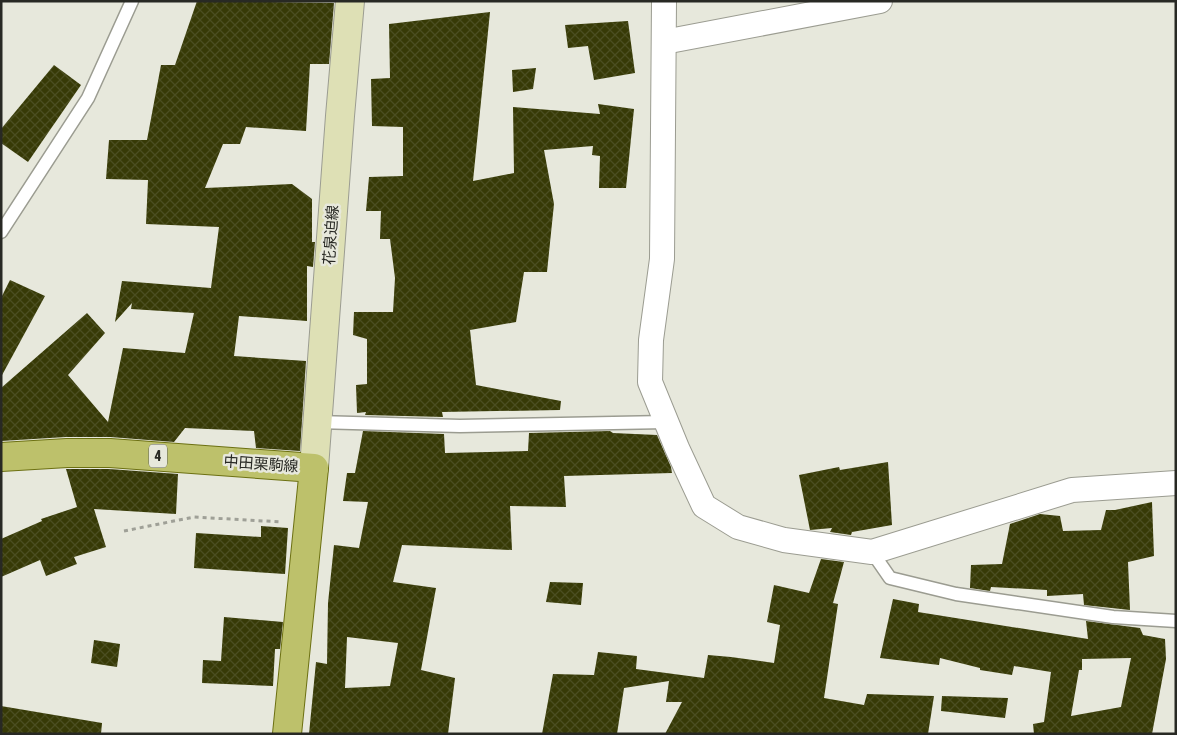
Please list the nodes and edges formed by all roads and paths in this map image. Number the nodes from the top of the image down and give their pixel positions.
1 (132, 1) edge
2 (350, 1) edge
3 (664, 1) edge
4 (880, 1) edge
5 (664, 42) junction
6 (1, 232) edge
7 (317, 422) junction
8 (666, 422) junction
9 (1, 457) edge
10 (314, 468) junction
11 (1176, 483) edge
12 (308, 523) junction
13 (124, 531) dead end
14 (872, 552) junction
15 (1176, 621) edge
16 (287, 734) edge

1 - 6 lane
2 - 7 main road, 花泉迫線
3 - 5 street
4 - 5 street
5 - 8 street
7 - 8 lane
7 - 10 main road, 花泉迫線
8 - 14 street
9 - 10 main road, 中田栗駒線 / 4
10 - 12 main road, 中田栗駒線
11 - 14 street
12 - 13 path
12 - 16 main road, 中田栗駒線
14 - 15 lane

